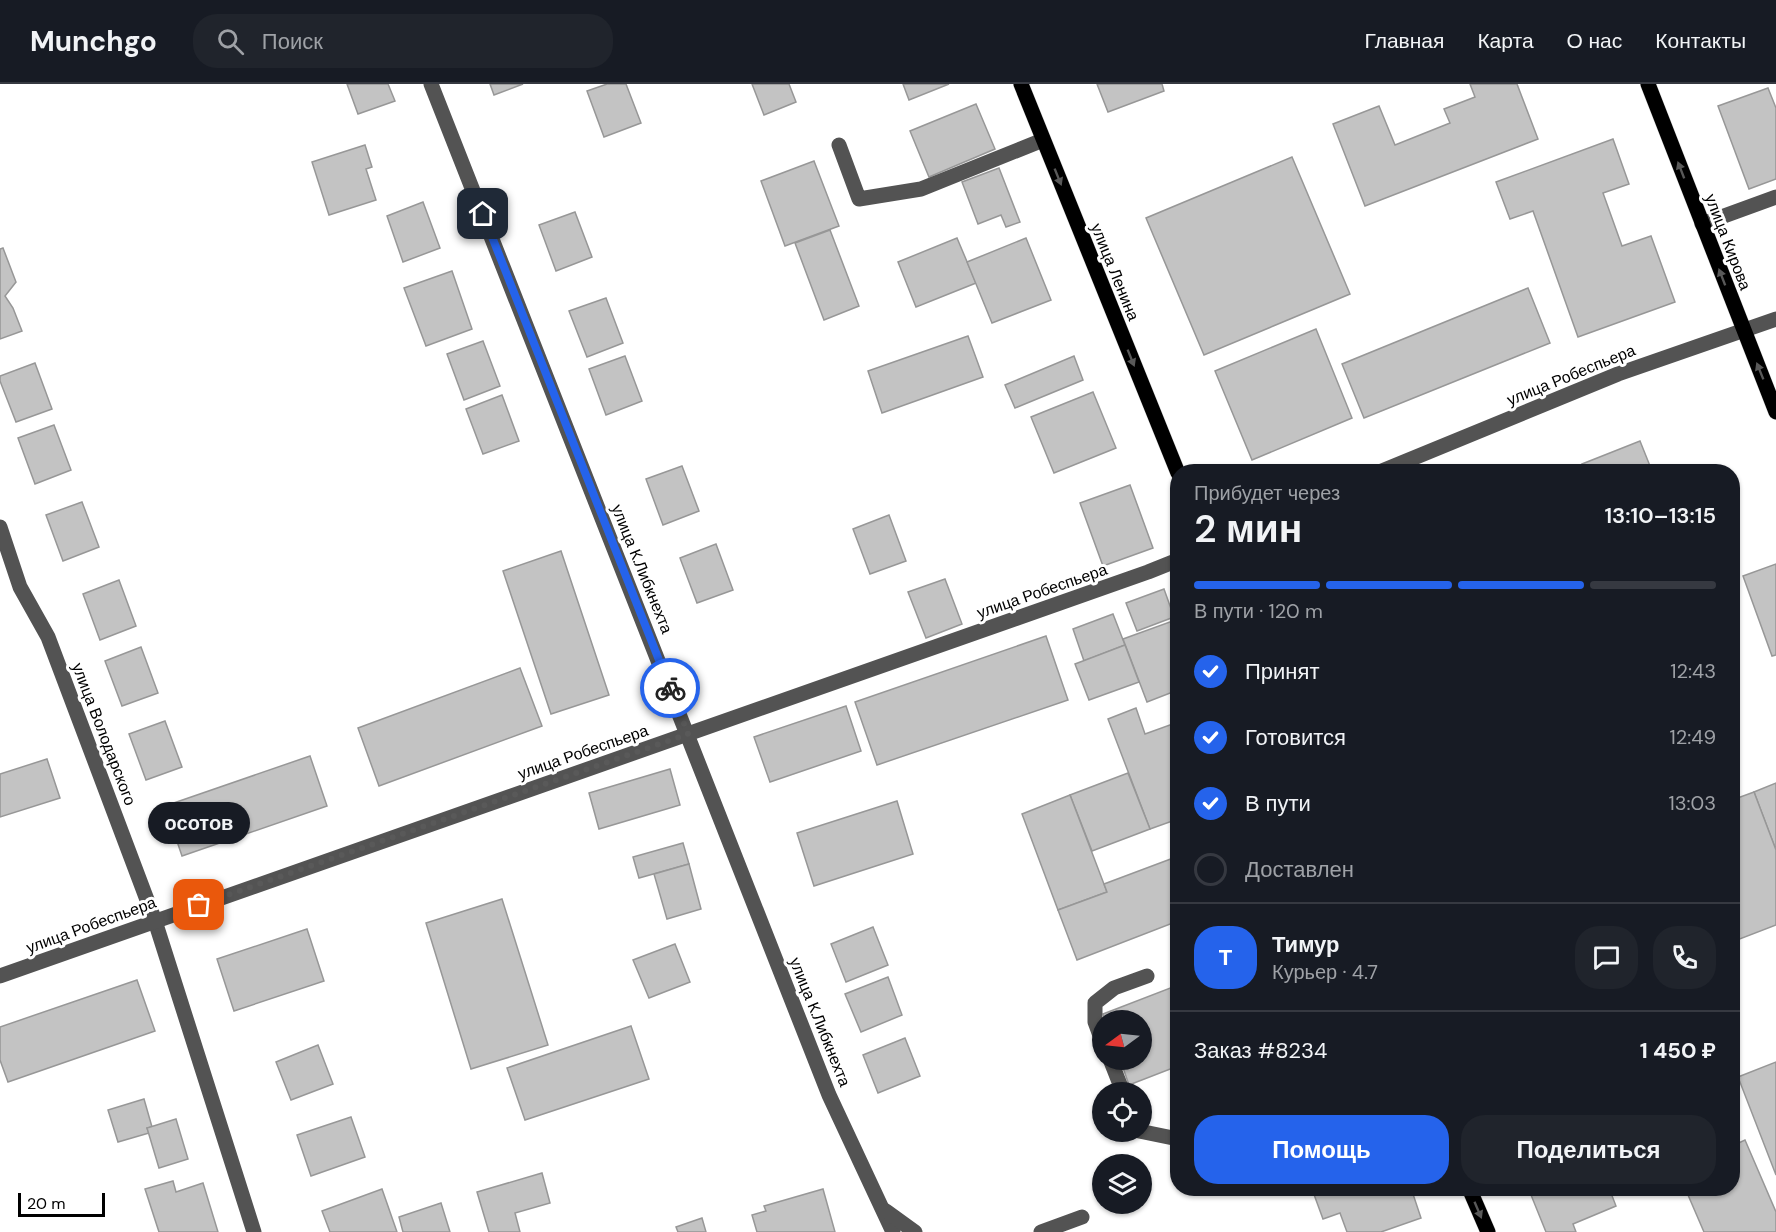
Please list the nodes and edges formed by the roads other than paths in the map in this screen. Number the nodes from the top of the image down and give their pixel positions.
1 (432, 84) edge
2 (1021, 84) edge
3 (1648, 84) edge
4 (1043, 140) junction
5 (839, 145) dead end
6 (1776, 197) edge
7 (1702, 224) junction
8 (1776, 319) edge
9 (1743, 330) junction
10 (1776, 412) edge
11 (1174, 464) edge
12 (1399, 464) edge
13 (0, 527) edge
14 (1170, 563) edge
15 (688, 734) junction
16 (155, 921) junction
17 (0, 976) edge
18 (1147, 976) dead end
19 (1095, 1010) edge
20 (1152, 1134) edge
21 (1170, 1137) edge
22 (1472, 1196) edge
23 (882, 1209) junction
24 (1082, 1217) dead end
25 (254, 1232) edge
26 (893, 1232) edge
27 (915, 1232) edge
28 (1041, 1232) edge
29 (1488, 1232) edge

1 - 15 street, улица К.Либкнехта
2 - 4 main road, улица Ленина
7 -> 3 main road, улица Кирова
4 - 5 street
4 -> 11 main road, улица Ленина
6 - 7 street
9 -> 7 main road, улица Кирова
8 - 9 street, улица Робеспьера
10 -> 9 main road, улица Кирова
9 - 12 street, улица Робеспьера
13 - 16 street, улица Володарского
14 - 15 street, улица Робеспьера
15 - 16 street, улица Робеспьера
15 - 23 street, улица К.Либкнехта
16 - 17 street, улица Робеспьера
16 - 25 street, улица Володарского
18 - 19 street
20 - 21 street
22 -> 29 main road
23 - 26 street, улица К.Либкнехта
23 - 27 street
24 - 28 street

